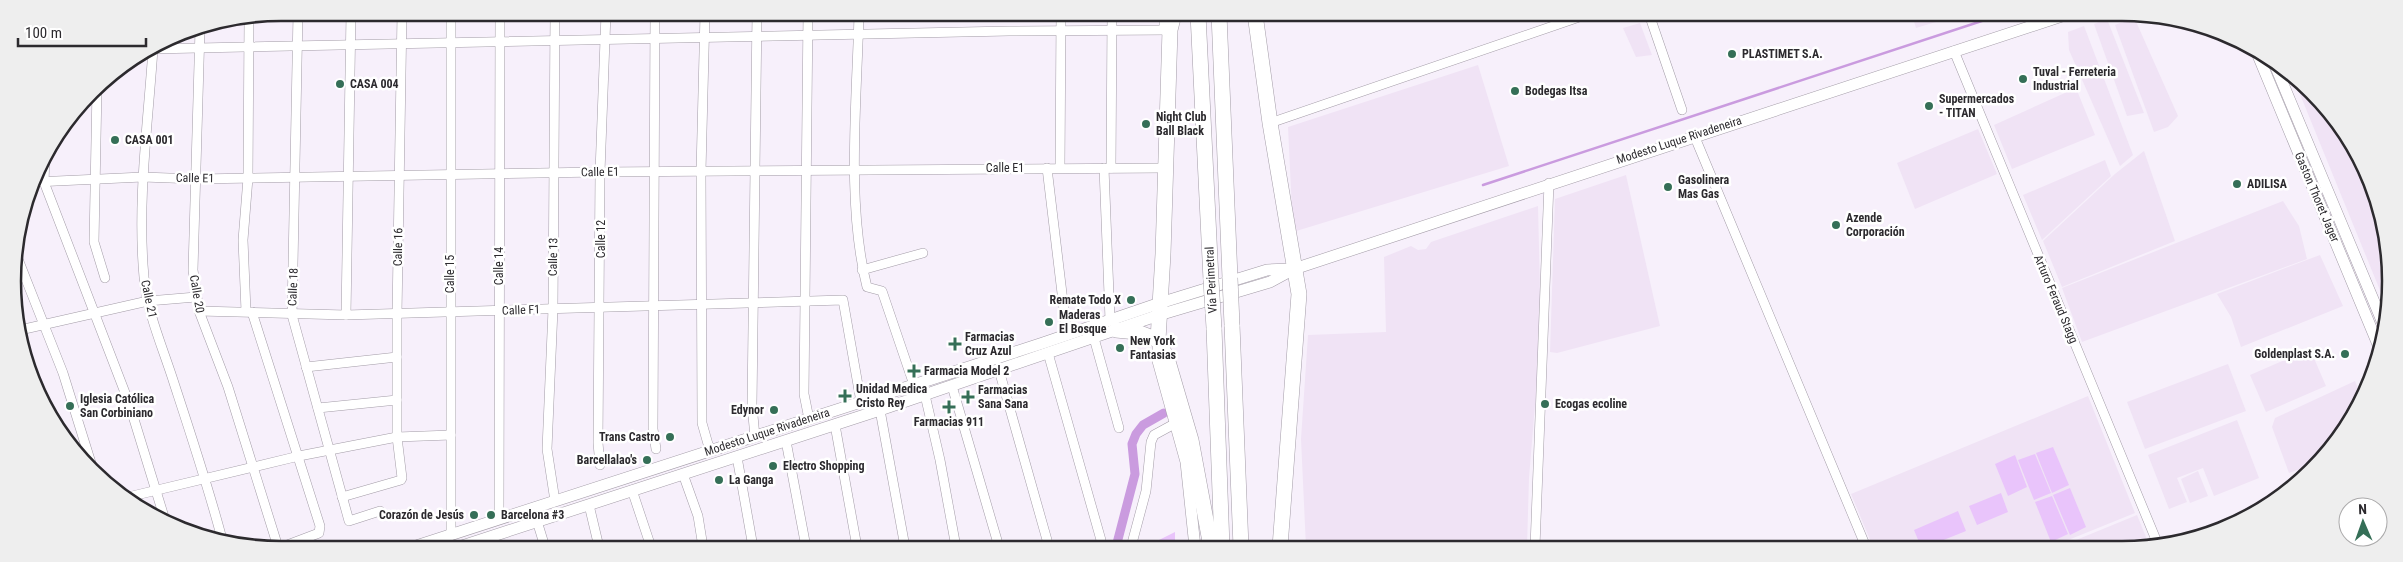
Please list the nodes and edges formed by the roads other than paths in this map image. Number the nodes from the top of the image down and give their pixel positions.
1 (298, 21) edge
2 (351, 21) edge
3 (402, 21) edge
4 (451, 21) edge
5 (500, 21) edge
6 (555, 21) edge
7 (606, 21) edge
8 (655, 21) edge
9 (705, 21) edge
10 (757, 21) edge
11 (808, 21) edge
12 (859, 21) edge
13 (1061, 21) edge
14 (1112, 21) edge
15 (1165, 21) edge
16 (1171, 21) edge
17 (1198, 21) edge
18 (1219, 21) edge
19 (1256, 21) edge
20 (1568, 21) edge
21 (1651, 21) edge
22 (2046, 21) edge
23 (249, 23) edge
24 (1167, 30) junction
25 (1060, 31) junction
26 (1112, 31) junction
27 (200, 34) edge
28 (859, 35) junction
29 (807, 36) junction
30 (756, 38) junction
31 (704, 39) junction
32 (654, 40) junction
33 (606, 41) junction
34 (555, 42) junction
35 (500, 43) junction
36 (451, 44) junction
37 (402, 45) junction
38 (350, 46) junction
39 (298, 47) junction
40 (249, 48) junction
41 (164, 49) edge
42 (199, 49) junction
43 (1954, 51) junction
44 (152, 56) edge
45 (2261, 62) edge
46 (2279, 74) edge
47 (97, 97) edge
48 (1682, 110) dead end
49 (1270, 123) junction
50 (1694, 135) junction
51 (1048, 168) junction
52 (1060, 168) junction
53 (1108, 168) junction
54 (1165, 168) junction
55 (856, 169) junction
56 (755, 170) junction
57 (806, 170) junction
58 (654, 171) junction
59 (701, 171) junction
60 (600, 172) junction
61 (554, 173) junction
62 (450, 174) junction
63 (499, 174) junction
64 (400, 175) junction
65 (348, 176) junction
66 (143, 177) junction
67 (296, 177) junction
68 (248, 178) junction
69 (95, 179) junction
70 (196, 179) junction
71 (41, 182) edge
72 (1549, 183) junction
73 (40, 185) edge
74 (923, 253) dead end
75 (22, 269) edge
76 (1294, 269) junction
77 (862, 270) junction
78 (105, 278) dead end
79 (196, 297) junction
80 (148, 301) junction
81 (804, 301) junction
82 (754, 303) junction
83 (703, 305) junction
84 (653, 306) junction
85 (601, 308) junction
86 (553, 309) junction
87 (1160, 309) junction
88 (199, 311) junction
89 (499, 311) junction
90 (249, 312) junction
91 (450, 312) junction
92 (94, 313) junction
93 (292, 314) junction
94 (397, 314) junction
95 (346, 315) junction
96 (2380, 316) edge
97 (43, 324) junction
98 (1113, 325) junction
99 (25, 329) edge
100 (1066, 335) junction
101 (1094, 338) junction
102 (2375, 338) edge
103 (1158, 340) junction
104 (1048, 353) junction
105 (397, 357) junction
106 (306, 367) junction
107 (999, 370) junction
108 (918, 384) junction
109 (952, 386) junction
110 (925, 395) junction
111 (397, 400) junction
112 (861, 402) junction
113 (318, 408) junction
114 (880, 410) junction
115 (808, 419) junction
116 (1176, 422) junction
117 (835, 425) junction
118 (1119, 428) dead end
119 (451, 435) junction
120 (397, 437) junction
121 (755, 437) junction
122 (786, 440) junction
123 (656, 449) dead end
124 (329, 450) junction
125 (710, 451) junction
126 (88, 455) edge
127 (299, 456) junction
128 (737, 456) junction
129 (600, 465) dead end
130 (253, 466) junction
131 (683, 474) junction
132 (206, 478) junction
133 (156, 490) junction
134 (632, 490) junction
135 (135, 495) edge
136 (342, 497) junction
137 (555, 501) junction
138 (589, 505) junction
139 (380, 511) dead end
140 (162, 512) edge
141 (499, 519) junction
142 (537, 521) junction
143 (1221, 526) junction
144 (221, 534) edge
145 (451, 535) junction
146 (2156, 539) edge
147 (278, 541) edge
148 (297, 541) edge
149 (432, 541) edge
150 (493, 541) edge
151 (543, 541) edge
152 (598, 541) edge
153 (649, 541) edge
154 (703, 541) edge
155 (752, 541) edge
156 (805, 541) edge
157 (856, 541) edge
158 (904, 541) edge
159 (955, 541) edge
160 (997, 541) edge
161 (1047, 541) edge
162 (1099, 541) edge
163 (1133, 541) edge
164 (1194, 541) edge
165 (1212, 541) edge
166 (1215, 541) edge
167 (1222, 541) edge
168 (1241, 541) edge
169 (1280, 541) edge
170 (1535, 541) edge
171 (1863, 541) edge

1 - 39 street, Calle 18
2 - 38 street
3 - 37 street, Calle 16
4 - 36 street, Calle 15
5 - 35 street, Calle 14
6 - 34 street, Calle 13
7 - 33 street, Calle 12
8 - 32 street
9 - 31 street
10 - 30 street
11 - 29 street
12 - 28 street
13 - 25 street
14 - 26 street
15 - 24 street
16 - 24 highway
17 - 143 highway, Vía Perimetral, bridge
18 - 168 highway, Vía Perimetral, bridge
19 - 49 highway
20 - 49 street
21 - 48 street
22 - 43 street, Modesto Luque Rivadeneira
23 - 40 street
24 - 26 street
24 - 54 highway
25 - 26 street
25 - 28 street
25 - 52 street
26 - 53 street
27 - 42 street, Calle 20
28 - 29 street
28 - 55 street
29 - 30 street
29 - 57 street
30 - 31 street
30 - 56 street
31 - 32 street
31 - 59 street
32 - 33 street
32 - 58 street
33 - 34 street
33 - 60 street, Calle 12
34 - 35 street
34 - 61 street, Calle 13
35 - 36 street
35 - 63 street, Calle 14
36 - 37 street
36 - 62 street, Calle 15
37 - 38 street
37 - 64 street, Calle 16
38 - 39 street
38 - 65 street
39 - 40 street
39 - 67 street, Calle 18
40 - 42 street
40 - 68 street
41 - 42 street
42 - 70 street, Calle 20
43 - 50 street, Modesto Luque Rivadeneira
43 - 146 street, Arturo Feraud Stagg
44 - 66 street, Calle 21
45 - 102 street, Gaston Thoret Jager
46 - 96 street, Gaston Thoret Jager
47 - 69 street
49 - 76 highway
50 - 72 street, Modesto Luque Rivadeneira
50 - 171 street
51 - 52 street, Calle E1
51 - 55 street, Calle E1
51 - 100 street
52 - 53 street, Calle E1
53 - 54 street, Calle E1
53 - 98 street
54 - 87 highway
55 - 57 street, Calle E1
55 - 77 street
56 - 57 street, Calle E1
56 - 59 street, Calle E1
56 - 82 street
57 - 81 street
58 - 59 street, Calle E1
58 - 60 street, Calle E1
58 - 84 street
59 - 83 street
60 - 61 street, Calle E1
60 - 85 street, Calle 12
61 - 63 street, Calle E1
61 - 86 street, Calle 13
62 - 63 street, Calle E1
62 - 64 street, Calle E1
62 - 91 street, Calle 15
63 - 89 street, Calle 14
64 - 65 street, Calle E1
64 - 94 street, Calle 16
65 - 67 street, Calle E1
65 - 95 street
66 - 69 street, Calle E1
66 - 70 street, Calle E1
66 - 80 street, Calle 21
67 - 68 street, Calle E1
67 - 93 street, Calle 18
68 - 70 street, Calle E1
68 - 90 street
69 - 71 street, Calle E1
69 - 78 street
70 - 79 street, Calle 20
72 - 76 street, Modesto Luque Rivadeneira
72 - 170 street
73 - 92 street
74 - 77 street
75 - 97 street
76 - 87 street, Modesto Luque Rivadeneira
76 - 169 highway
77 - 108 street
79 - 80 street
79 - 88 street, Calle 20
80 - 92 street
80 - 132 street, Calle 21
81 - 82 street, Calle F1
81 - 112 street, Calle F1
81 - 115 street
82 - 83 street, Calle F1
82 - 121 street
83 - 84 street, Calle F1
83 - 125 street
84 - 85 street, Calle F1
84 - 123 street
85 - 86 street, Calle F1
85 - 129 street, Calle 12
86 - 89 street, Calle F1
86 - 137 street, Calle 13
87 - 98 street, Modesto Luque Rivadeneira
87 - 103 highway
88 - 90 street, Calle F1
88 - 130 street, Calle 20
89 - 91 street, Calle F1
89 - 141 street, Calle 14
90 - 93 street, Calle F1
90 - 127 street
91 - 94 street, Calle F1
91 - 119 street, Calle 15
92 - 97 street
92 - 133 street
93 - 95 street, Calle F1
93 - 106 street, Calle 18
94 - 95 street, Calle F1
94 - 105 street, Calle 16
97 - 99 street
97 - 126 street
98 - 100 street, Modesto Luque Rivadeneira
98 - 101 street, Modesto Luque Rivadeneira
98 - 103 highway
100 - 108 street, Modesto Luque Rivadeneira
101 - 104 street, Modesto Luque Rivadeneira
101 - 118 street
103 - 116 street
103 - 165 highway
104 - 107 street, Modesto Luque Rivadeneira
104 - 162 street
105 - 106 street
105 - 111 street, Calle 16
106 - 113 street, Calle 18
107 - 109 street, Modesto Luque Rivadeneira
107 - 161 street
108 - 110 street
108 - 112 street, Modesto Luque Rivadeneira
109 - 110 street, Modesto Luque Rivadeneira
109 - 160 street
110 - 114 street, Modesto Luque Rivadeneira
110 - 159 street
111 - 113 street
111 - 120 street, Calle 16
112 - 115 street, Modesto Luque Rivadeneira
113 - 124 street, Calle 18
114 - 117 street, Modesto Luque Rivadeneira
114 - 158 street
115 - 121 street, Modesto Luque Rivadeneira
116 - 163 street
116 - 164 street
117 - 122 street, Modesto Luque Rivadeneira
117 - 157 street
119 - 120 street
119 - 145 street, Calle 15
120 - 124 street
120 - 136 street, Calle 16
121 - 125 street, Modesto Luque Rivadeneira
122 - 128 street, Modesto Luque Rivadeneira
122 - 156 street
124 - 127 street
124 - 136 street, Calle 18
125 - 137 street, Modesto Luque Rivadeneira
127 - 130 street
127 - 148 street
128 - 131 street, Modesto Luque Rivadeneira
128 - 155 street
130 - 132 street
130 - 147 street, Calle 20
131 - 134 street, Modesto Luque Rivadeneira
131 - 154 street
132 - 133 street
132 - 144 street, Calle 21
133 - 135 street
133 - 140 street
134 - 138 street, Modesto Luque Rivadeneira
134 - 153 street
136 - 139 street, Calle 18
137 - 141 street, Modesto Luque Rivadeneira
138 - 142 street, Modesto Luque Rivadeneira
138 - 152 street
141 - 145 street, Modesto Luque Rivadeneira
142 - 150 street, Modesto Luque Rivadeneira
142 - 151 street
143 - 166 highway
143 - 167 highway, Vía Perimetral
145 - 149 street, Modesto Luque Rivadeneira

